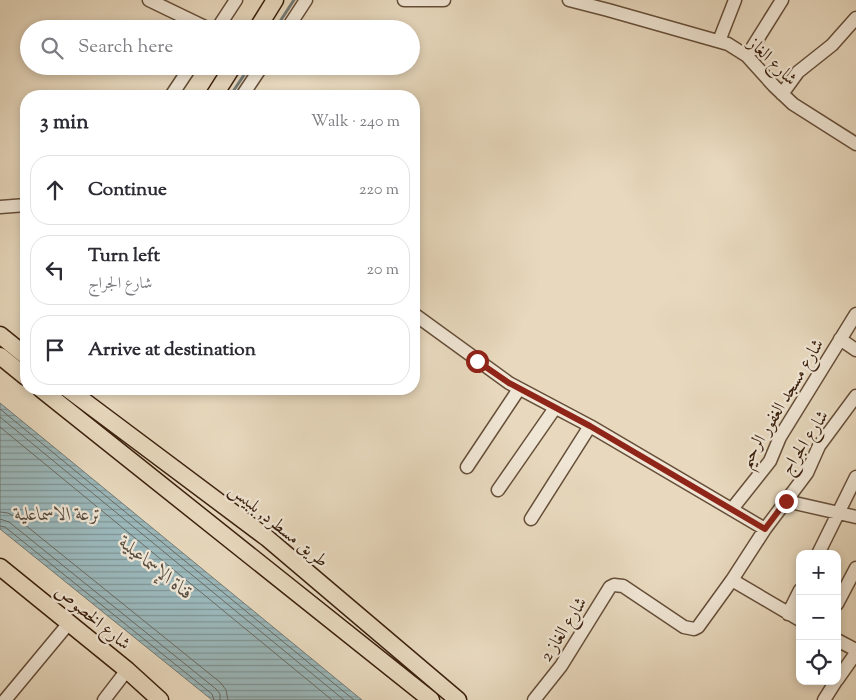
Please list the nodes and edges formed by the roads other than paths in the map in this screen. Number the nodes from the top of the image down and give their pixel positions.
1 (149, 0) edge
2 (236, 0) edge
3 (275, 0) edge
4 (306, 0) edge
5 (404, 0) edge
6 (444, 0) edge
7 (569, 0) edge
8 (735, 0) edge
9 (782, 0) edge
10 (856, 18) edge
11 (190, 20) edge
12 (222, 20) edge
13 (262, 20) edge
14 (293, 20) edge
15 (719, 41) junction
16 (747, 56) junction
17 (186, 75) edge
18 (227, 75) edge
19 (256, 75) edge
20 (175, 90) edge
21 (218, 90) edge
22 (246, 90) edge
23 (782, 94) junction
24 (856, 144) edge
25 (20, 205) edge
26 (0, 207) edge
27 (856, 314) edge
28 (420, 318) edge
29 (0, 335) edge
30 (840, 339) junction
31 (856, 350) edge
32 (20, 351) edge
33 (0, 356) edge
34 (20, 372) edge
35 (519, 389) junction
36 (49, 395) edge
37 (79, 395) edge
38 (856, 396) edge
39 (555, 408) junction
40 (590, 426) junction
41 (467, 467) dead end
42 (856, 477) edge
43 (498, 490) dead end
44 (786, 501) junction
45 (732, 509) junction
46 (838, 513) junction
47 (856, 517) edge
48 (531, 519) dead end
49 (765, 529) junction
50 (820, 550) edge
51 (0, 567) edge
52 (856, 568) edge
53 (732, 580) junction
54 (624, 586) joint
55 (798, 595) edge
56 (841, 596) edge
57 (788, 614) junction
58 (796, 618) edge
59 (69, 623) junction
60 (841, 643) edge
61 (856, 652) edge
62 (127, 670) junction
63 (851, 670) edge
64 (841, 678) edge
65 (834, 685) edge
66 (5, 700) edge
67 (104, 700) edge
68 (160, 700) edge
69 (431, 700) edge
70 (458, 700) edge
71 (534, 700) edge
72 (824, 700) edge

1 - 11 street
2 - 12 street
3 - 13 main road
4 - 14 street
5 - 6 street
7 - 15 street, شارع الغاز
8 - 15 street
9 - 16 street
10 - 23 street
15 - 16 street, شارع الغاز
16 - 23 street, شارع الغاز
17 - 20 street
18 - 21 main road
19 - 22 street
23 - 24 street, شارع الغاز
25 - 26 street
27 - 30 street, شارع مسجد الغفور الرحيم
28 - 35 street
29 - 32 main road
30 - 31 street
30 - 45 street, شارع مسجد الغفور الرحيم
33 - 34 main road
35 - 39 street
35 - 41 street
36 - 69 main road
37 - 70 main road, طريق مسطرد, بلبيس
38 - 44 street, شارع الجراج
39 - 40 street
39 - 43 street
40 - 45 street
40 - 48 street
42 - 46 street
44 - 46 street
44 - 49 street, شارع الجراج
45 - 49 street
46 - 47 street
46 - 50 street
49 - 53 street, شارع الجراج
51 - 59 main road, شارع الخصوص
52 - 56 street
53 - 54 street, شارع الجراج
53 - 57 street
54 - 71 street, شارع الغاز 2
55 - 57 street
57 - 58 street
59 - 62 main road, شارع الخصوص
59 - 66 street
60 - 61 street
61 - 63 street
62 - 67 street
62 - 68 main road, شارع الخصوص
63 - 64 street
65 - 72 street

